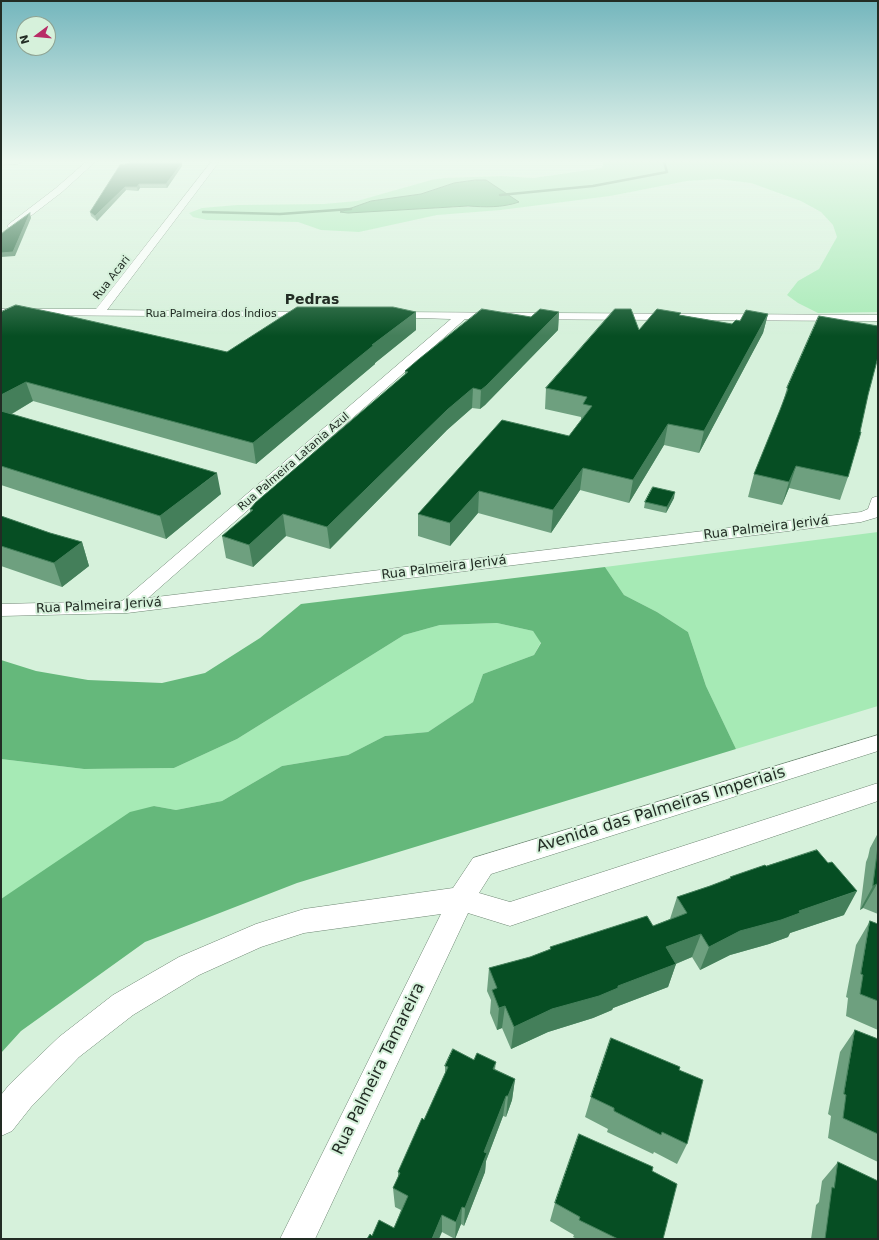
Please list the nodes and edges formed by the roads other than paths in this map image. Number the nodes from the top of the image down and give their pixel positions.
1 (20, 220) edge
2 (172, 220) edge
3 (12, 226) edge
4 (1, 312) edge
5 (99, 314) junction
6 (327, 315) edge
7 (382, 315) edge
8 (461, 316) junction
9 (878, 318) edge
10 (878, 502) edge
11 (127, 607) junction
12 (1, 610) edge
13 (878, 743) edge
14 (878, 792) edge
15 (461, 900) junction
16 (1, 1120) edge
17 (297, 1239) edge

1 - 3 street
2 - 5 street, Rua Acari
4 - 5 street, Rua Palmeira dos Índios
5 - 6 street, Rua Palmeira dos Índios
7 - 8 street
8 - 9 street
8 - 11 street, Rua Palmeira Latania Azul
10 - 11 street, Rua Palmeira Jerivá
11 - 12 street, Rua Palmeira Jerivá
13 - 15 street, Avenida das Palmeiras Imperiais
14 - 15 street
15 - 16 street
15 - 17 street, Rua Palmeira Tamareira

